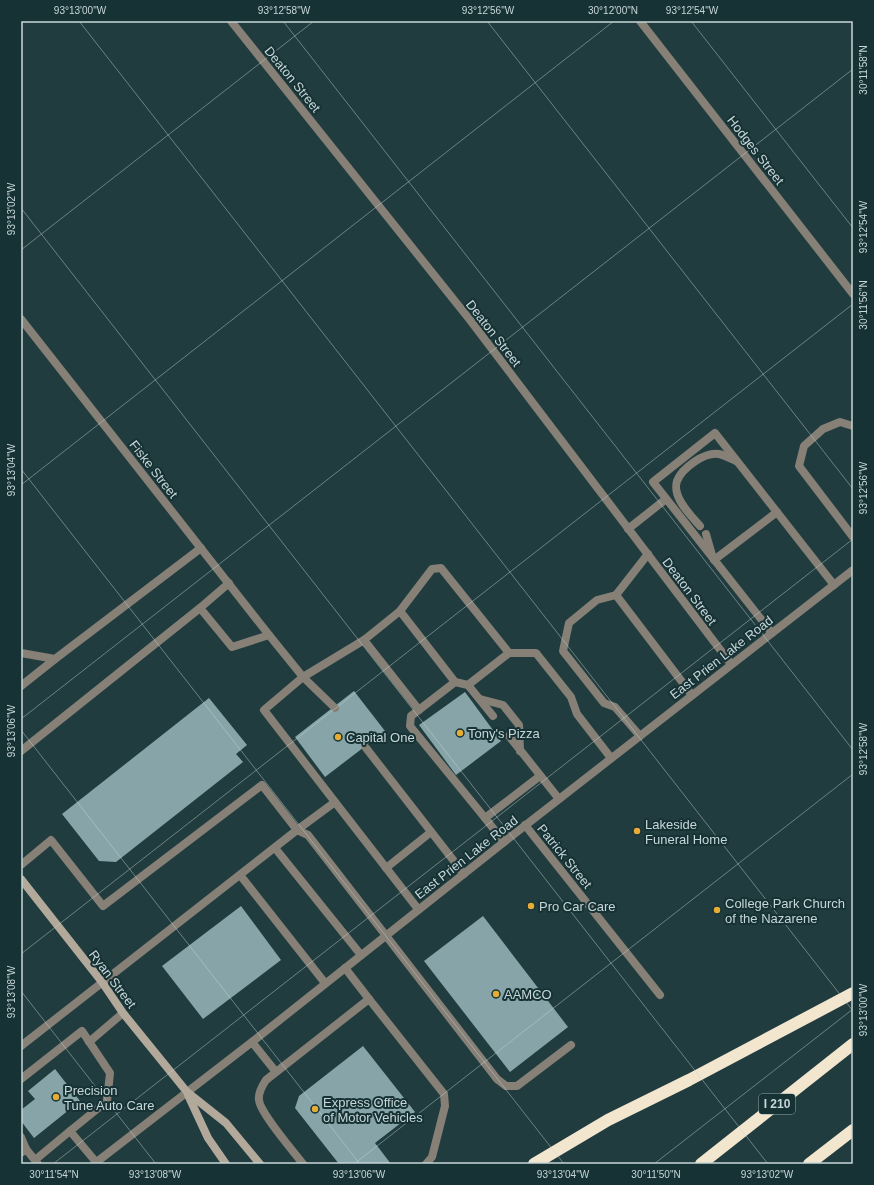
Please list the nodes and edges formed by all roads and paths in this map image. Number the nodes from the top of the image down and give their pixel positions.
1 (231, 21) edge
2 (640, 21) edge
3 (853, 294) edge
4 (21, 319) edge
5 (853, 426) edge
6 (737, 461) junction
7 (666, 499) junction
8 (777, 512) junction
9 (700, 526) dead end
10 (628, 529) junction
11 (706, 534) dead end
12 (853, 537) edge
13 (201, 548) junction
14 (648, 554) junction
15 (713, 559) junction
16 (853, 570) edge
17 (229, 583) junction
18 (834, 584) junction
19 (616, 595) junction
20 (200, 608) junction
21 (400, 611) junction
22 (772, 633) junction
23 (269, 635) junction
24 (364, 640) junction
25 (21, 653) edge
26 (509, 653) junction
27 (55, 659) junction
28 (731, 664) junction
29 (303, 677) junction
30 (455, 682) junction
31 (468, 685) junction
32 (21, 686) edge
33 (692, 695) junction
34 (480, 699) junction
35 (335, 708) dead end
36 (419, 710) junction
37 (493, 716) dead end
38 (509, 736) dead end
39 (640, 736) junction
40 (366, 748) dead end
41 (21, 751) edge
42 (520, 751) junction
43 (611, 758) junction
44 (540, 776) junction
45 (559, 799) junction
46 (335, 802) junction
47 (485, 818) junction
48 (525, 825) junction
49 (297, 830) junction
50 (431, 832) junction
51 (504, 842) junction
52 (275, 848) junction
53 (21, 865) edge
54 (386, 868) junction
55 (464, 874) junction
56 (240, 875) junction
57 (21, 879) edge
58 (418, 909) junction
59 (386, 935) junction
60 (361, 955) junction
61 (345, 968) junction
62 (102, 982) junction
63 (325, 983) junction
64 (853, 993) edge
65 (660, 995) dead end
66 (369, 999) junction
67 (123, 1013) junction
68 (89, 1042) junction
69 (252, 1042) junction
70 (853, 1044) edge
71 (571, 1045) dead end
72 (21, 1046) edge
73 (276, 1072) junction
74 (21, 1079) edge
75 (187, 1092) junction
76 (853, 1130) edge
77 (70, 1131) junction
78 (21, 1137) edge
79 (24, 1151) edge
80 (37, 1162) edge
81 (95, 1163) edge
82 (226, 1164) edge
83 (260, 1164) edge
84 (304, 1164) edge
85 (426, 1164) edge
86 (534, 1164) edge
87 (701, 1164) edge
88 (809, 1164) edge

1 - 10 street, Deaton Street
2 - 3 street, Hodges Street
4 - 13 street, Fiske Street
5 - 12 street
6 - 7 street
6 - 8 street
6 - 9 street
7 - 10 street
7 - 15 street
8 - 15 street
8 - 18 street
10 - 14 street, Deaton Street
11 - 15 street
13 - 17 street, Fiske Street
13 - 27 street
14 - 19 street
14 - 28 street, Deaton Street
15 - 22 street
16 - 18 street, East Prien Lake Road
17 - 20 street
17 - 23 street, Fiske Street
18 - 22 street, East Prien Lake Road
19 - 33 street
19 - 39 street
20 - 23 street
20 - 41 street
21 - 24 street
21 - 26 street
21 - 30 street
22 - 28 street, East Prien Lake Road
23 - 29 street, Fiske Street
24 - 29 street
24 - 36 street
25 - 27 street
26 - 31 street
26 - 43 street
27 - 32 street
28 - 33 street, East Prien Lake Road
29 - 35 street, Fiske Street
29 - 46 street
30 - 31 street
30 - 36 street
31 - 34 street
33 - 39 street, East Prien Lake Road
34 - 37 street
34 - 42 street
36 - 47 street
38 - 42 street
39 - 43 street, East Prien Lake Road
40 - 50 street
42 - 44 street
43 - 45 street, East Prien Lake Road
44 - 45 street
44 - 47 street
45 - 48 street, East Prien Lake Road
46 - 49 street
46 - 54 street
47 - 51 street
48 - 51 street, East Prien Lake Road
48 - 65 street, Patrick Street
49 - 52 street
49 - 53 street
49 - 59 street
50 - 54 street
50 - 55 street
51 - 55 street, East Prien Lake Road
52 - 56 street
52 - 60 street
54 - 58 street
55 - 58 street, East Prien Lake Road
56 - 62 street
56 - 63 street
57 - 62 main road, Ryan Street
58 - 59 street, East Prien Lake Road
59 - 60 street, East Prien Lake Road
59 - 71 street
60 - 61 street, East Prien Lake Road
61 - 63 street, East Prien Lake Road
61 - 66 street
62 - 67 main road, Ryan Street
62 - 72 street
63 - 69 street, East Prien Lake Road
64 - 86 highway
66 - 73 street
66 - 85 street
67 - 68 street
67 - 75 main road, Ryan Street
68 - 74 street
68 - 77 street
69 - 73 street
69 - 75 street, East Prien Lake Road
70 - 87 highway, I 210
73 - 84 street
75 - 81 street, East Prien Lake Road
75 - 82 main road, Ryan Street
75 - 83 main road, Ryan Street
76 - 88 highway
77 - 80 street
77 - 81 street
78 - 79 street
79 - 80 street

